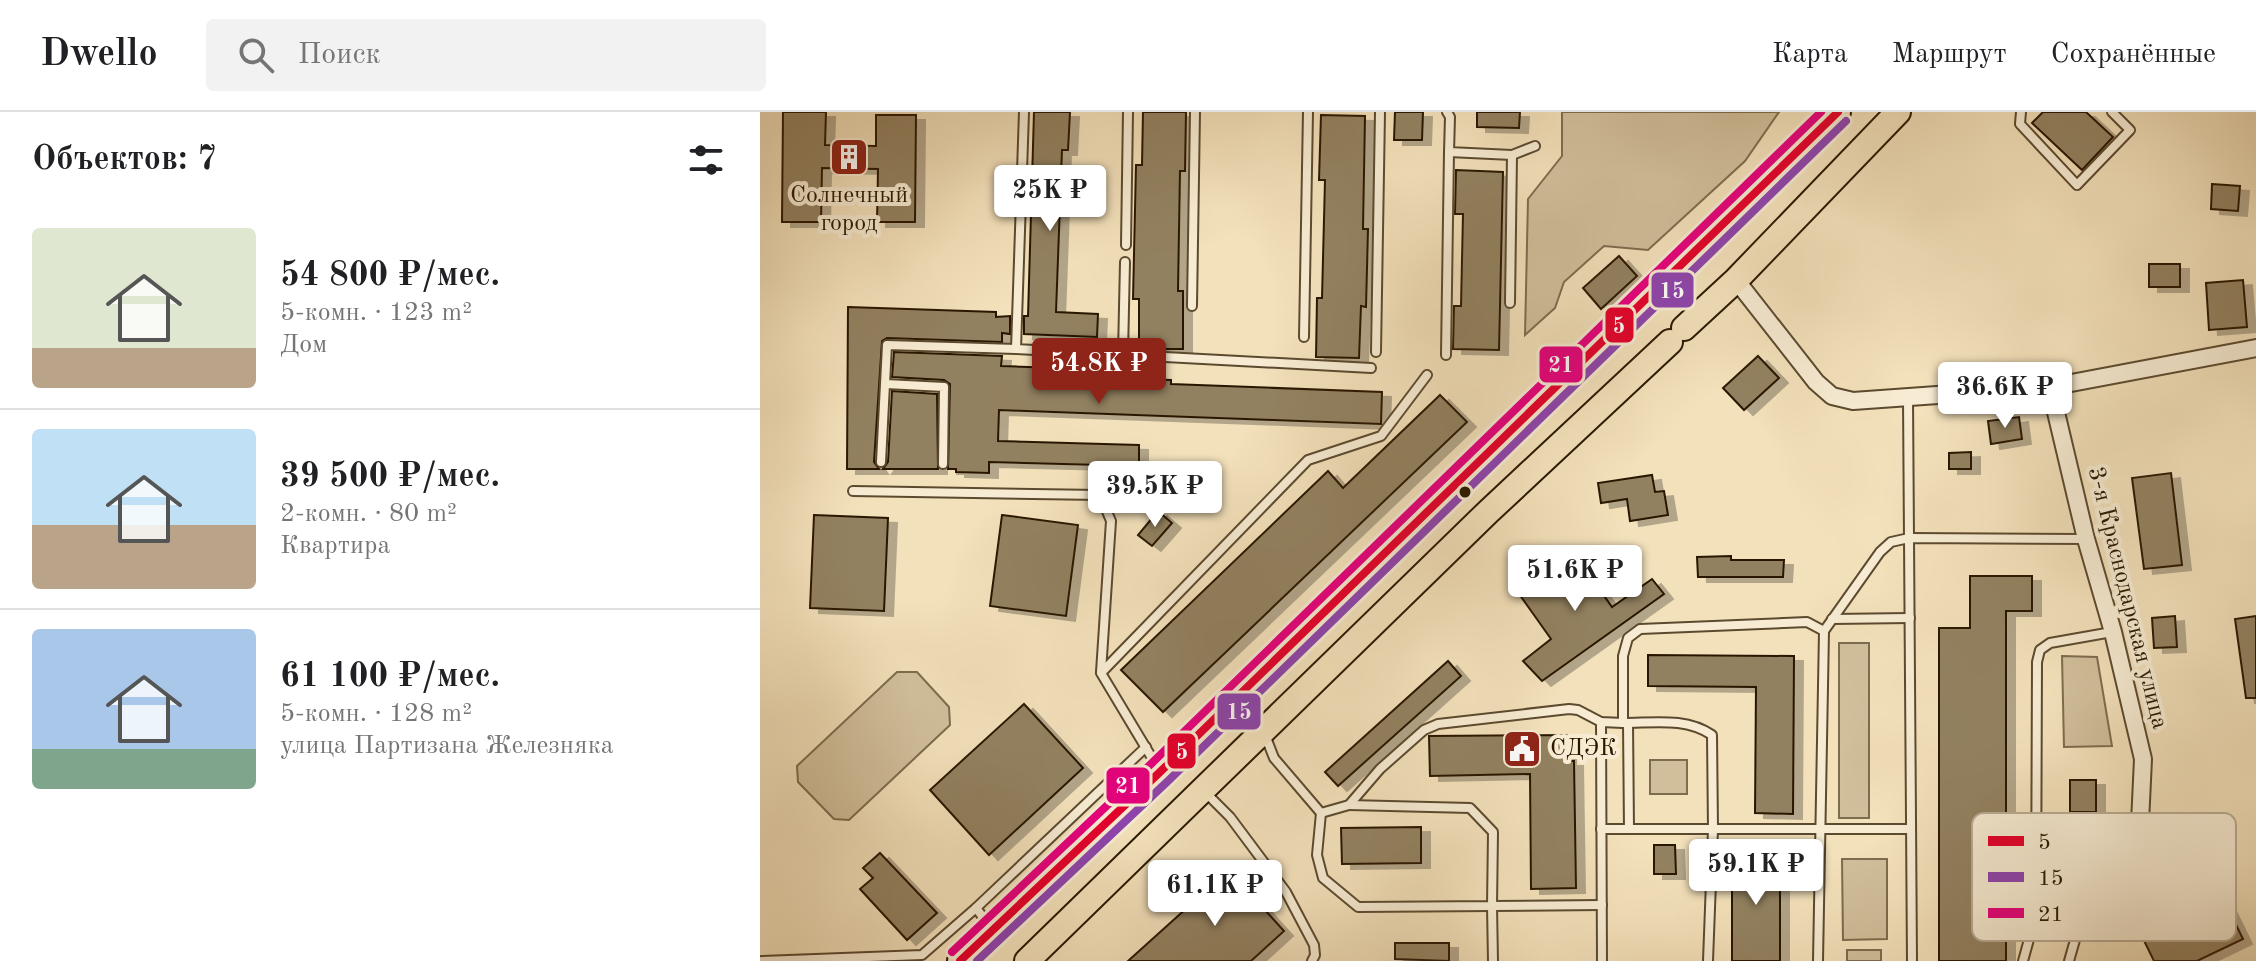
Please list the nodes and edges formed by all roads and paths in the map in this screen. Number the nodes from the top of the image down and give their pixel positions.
1 (1024, 112) edge
2 (1128, 112) edge
3 (1195, 112) edge
4 (1308, 112) edge
5 (1380, 112) edge
6 (1447, 112) edge
7 (1838, 112) edge
8 (1898, 112) edge
9 (2021, 112) edge
10 (2112, 112) edge
11 (1535, 146) dead end
12 (1449, 152) junction
13 (1512, 155) junction
14 (1126, 245) dead end
15 (1125, 262) dead end
16 (1736, 280) junction
17 (1510, 303) dead end
18 (1192, 306) dead end
19 (1304, 337) dead end
20 (2256, 348) edge
21 (1016, 349) junction
22 (1376, 352) dead end
23 (1123, 353) junction
24 (1446, 355) dead end
25 (1371, 368) dead end
26 (1427, 375) dead end
27 (886, 384) junction
28 (2050, 387) junction
29 (1908, 397) junction
30 (881, 462) dead end
31 (943, 464) dead end
32 (853, 491) dead end
33 (1909, 538) junction
34 (2086, 539) junction
35 (1910, 618) junction
36 (1832, 619) junction
37 (1824, 631) junction
38 (2113, 632) junction
39 (1101, 673) junction
40 (1601, 722) junction
41 (1626, 723) junction
42 (1263, 731) junction
43 (1146, 747) junction
44 (1160, 772) junction
45 (1202, 789) junction
46 (1349, 805) junction
47 (1321, 813) junction
48 (2036, 813) edge
49 (2140, 813) edge
50 (1601, 829) junction
51 (1629, 829) junction
52 (1713, 829) junction
53 (1819, 829) junction
54 (1910, 829) junction
55 (1602, 905) junction
56 (1492, 906) junction
57 (976, 908) junction
58 (993, 930) junction
59 (2029, 941) edge
60 (2075, 941) edge
61 (1041, 952) edge
62 (924, 958) edge
63 (762, 961) edge
64 (960, 961) edge
65 (1312, 961) edge
66 (1493, 961) edge
67 (1602, 961) edge
68 (1708, 961) edge
69 (1818, 961) edge
70 (1912, 961) edge
71 (2023, 961) edge
72 (2069, 961) edge

1 - 21 lane
2 - 14 lane
3 - 18 lane
4 - 19 lane
5 - 22 lane
6 - 12 lane
7 - 44 main road
8 - 16 main road
9 - 10 lane
11 - 13 lane
12 - 13 lane
12 - 24 lane
13 - 17 lane
15 - 23 lane
16 - 29 street
16 - 42 main road
20 - 28 street
21 - 23 lane
21 - 27 lane
23 - 25 lane
26 - 39 lane
27 - 30 lane
27 - 31 lane
28 - 29 street
28 - 34 street, 3-я Краснодарская улица
29 - 33 lane
32 - 39 lane
33 - 34 lane
33 - 35 lane
33 - 36 lane
34 - 38 street, 3-я Краснодарская улица
35 - 36 lane
35 - 54 lane
36 - 37 lane
37 - 41 lane
37 - 53 lane
38 - 48 lane
38 - 49 street, 3-я Краснодарская улица
39 - 43 lane
40 - 41 lane
40 - 46 lane
40 - 50 lane
41 - 51 lane
41 - 52 lane
42 - 45 main road
42 - 47 lane
43 - 44 lane
43 - 57 lane
44 - 58 main road
45 - 61 main road
45 - 65 lane
46 - 47 lane
46 - 56 lane
47 - 56 lane
50 - 51 lane
50 - 55 lane
51 - 52 lane
52 - 53 lane
52 - 68 lane
53 - 54 lane
53 - 69 lane
54 - 70 lane
55 - 56 lane
55 - 67 lane
56 - 66 lane
57 - 58 lane
57 - 62 lane
58 - 64 main road
59 - 71 lane
60 - 72 lane
62 - 63 lane

